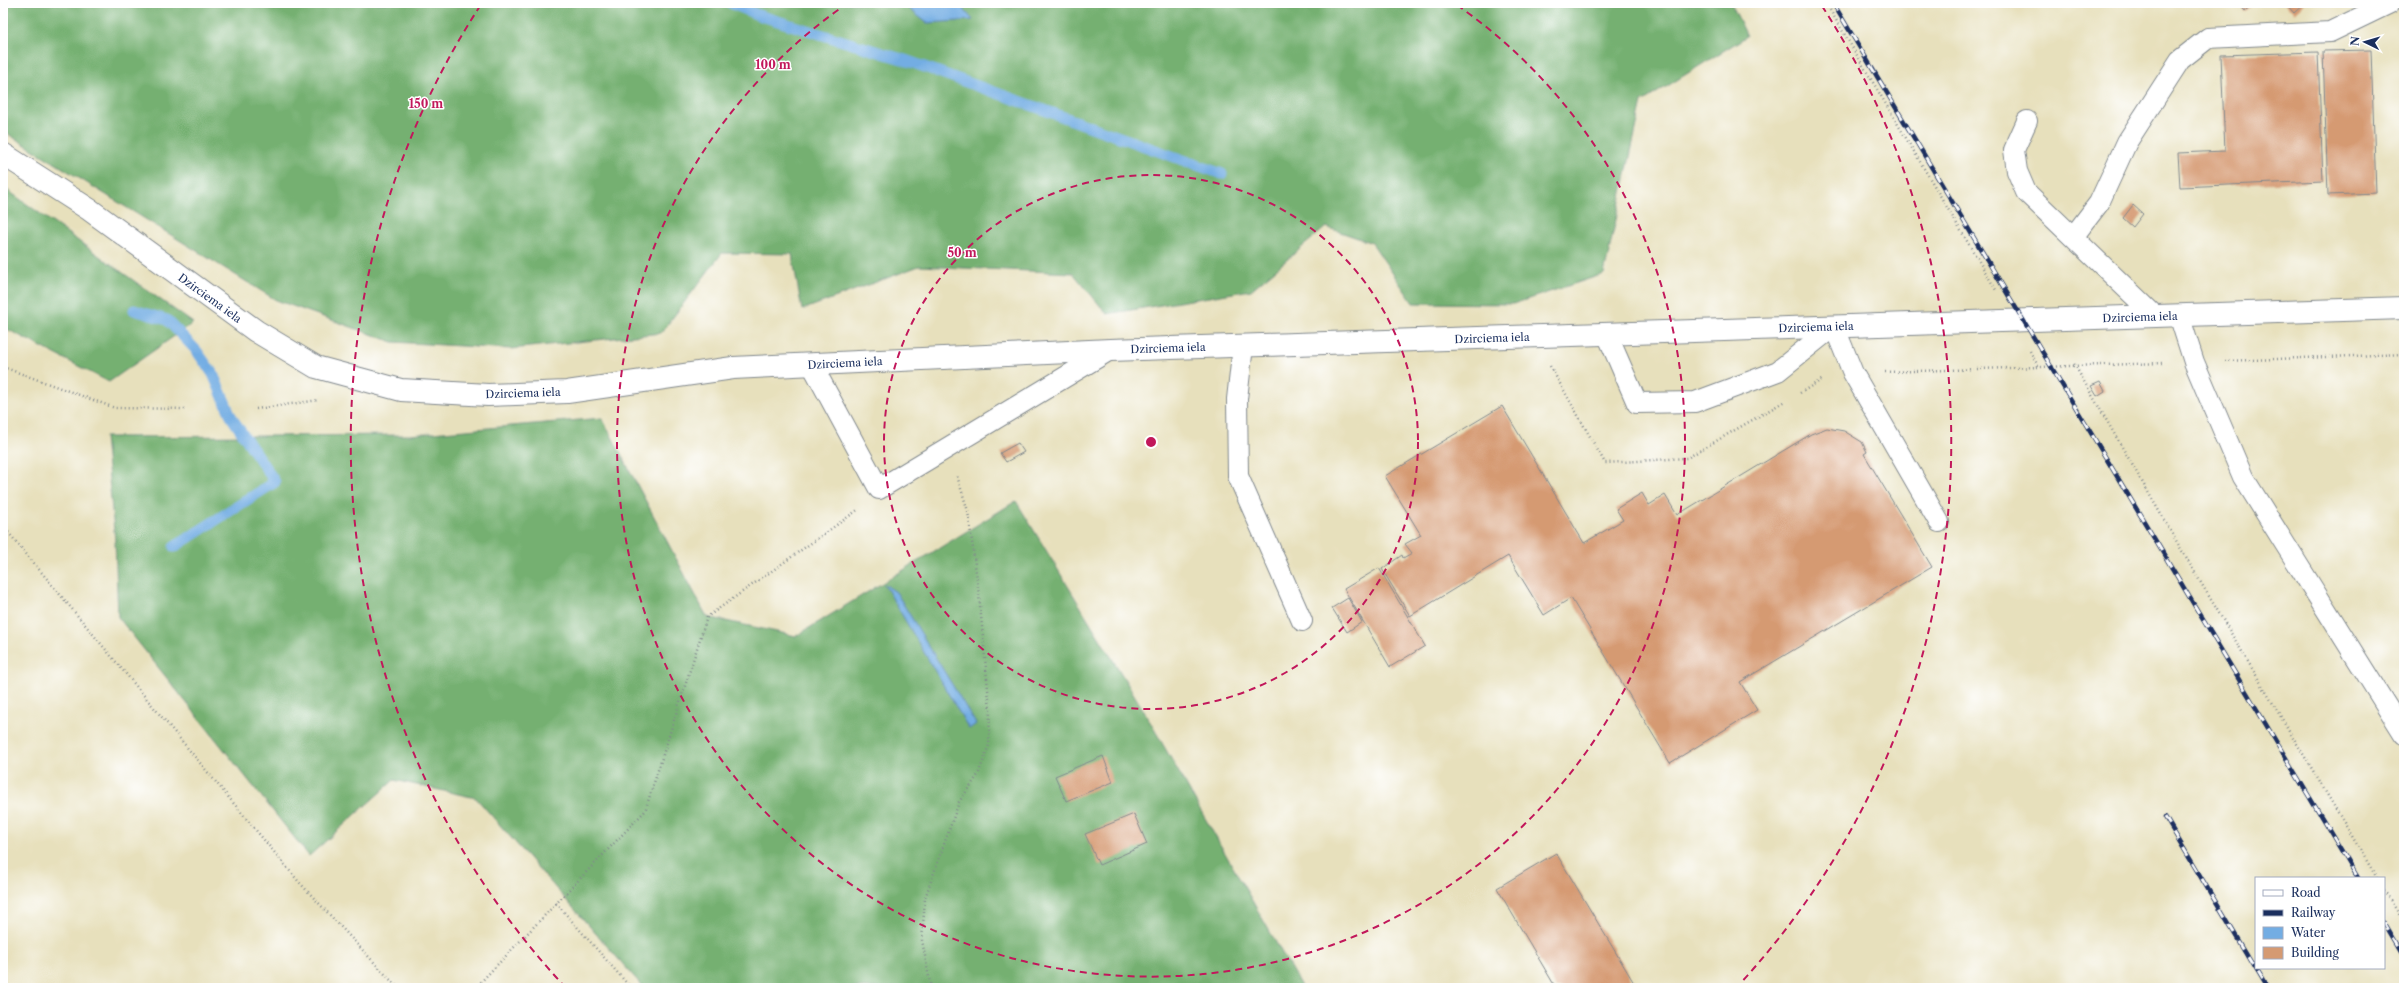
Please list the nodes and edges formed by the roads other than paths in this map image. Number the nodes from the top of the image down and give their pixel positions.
1 (2390, 3) edge
2 (2027, 121) dead end
3 (3, 154) edge
4 (2073, 237) junction
5 (2404, 308) edge
6 (2179, 315) junction
7 (2155, 316) junction
8 (1834, 326) junction
9 (1607, 334) junction
10 (1243, 346) junction
11 (1110, 350) junction
12 (812, 365) junction
13 (1939, 522) dead end
14 (1302, 620) dead end
15 (2404, 734) edge

1 - 4 lane
2 - 4 lane
3 - 12 street, Dzirciema iela
4 - 7 lane
5 - 6 street, Dzirciema iela
6 - 7 street, Dzirciema iela
6 - 15 lane
7 - 8 street, Dzirciema iela
8 - 9 street, Dzirciema iela
8 - 9 lane
8 - 13 lane
9 - 10 street, Dzirciema iela
10 - 11 street, Dzirciema iela
10 - 14 lane
11 - 12 street, Dzirciema iela
11 - 12 lane

